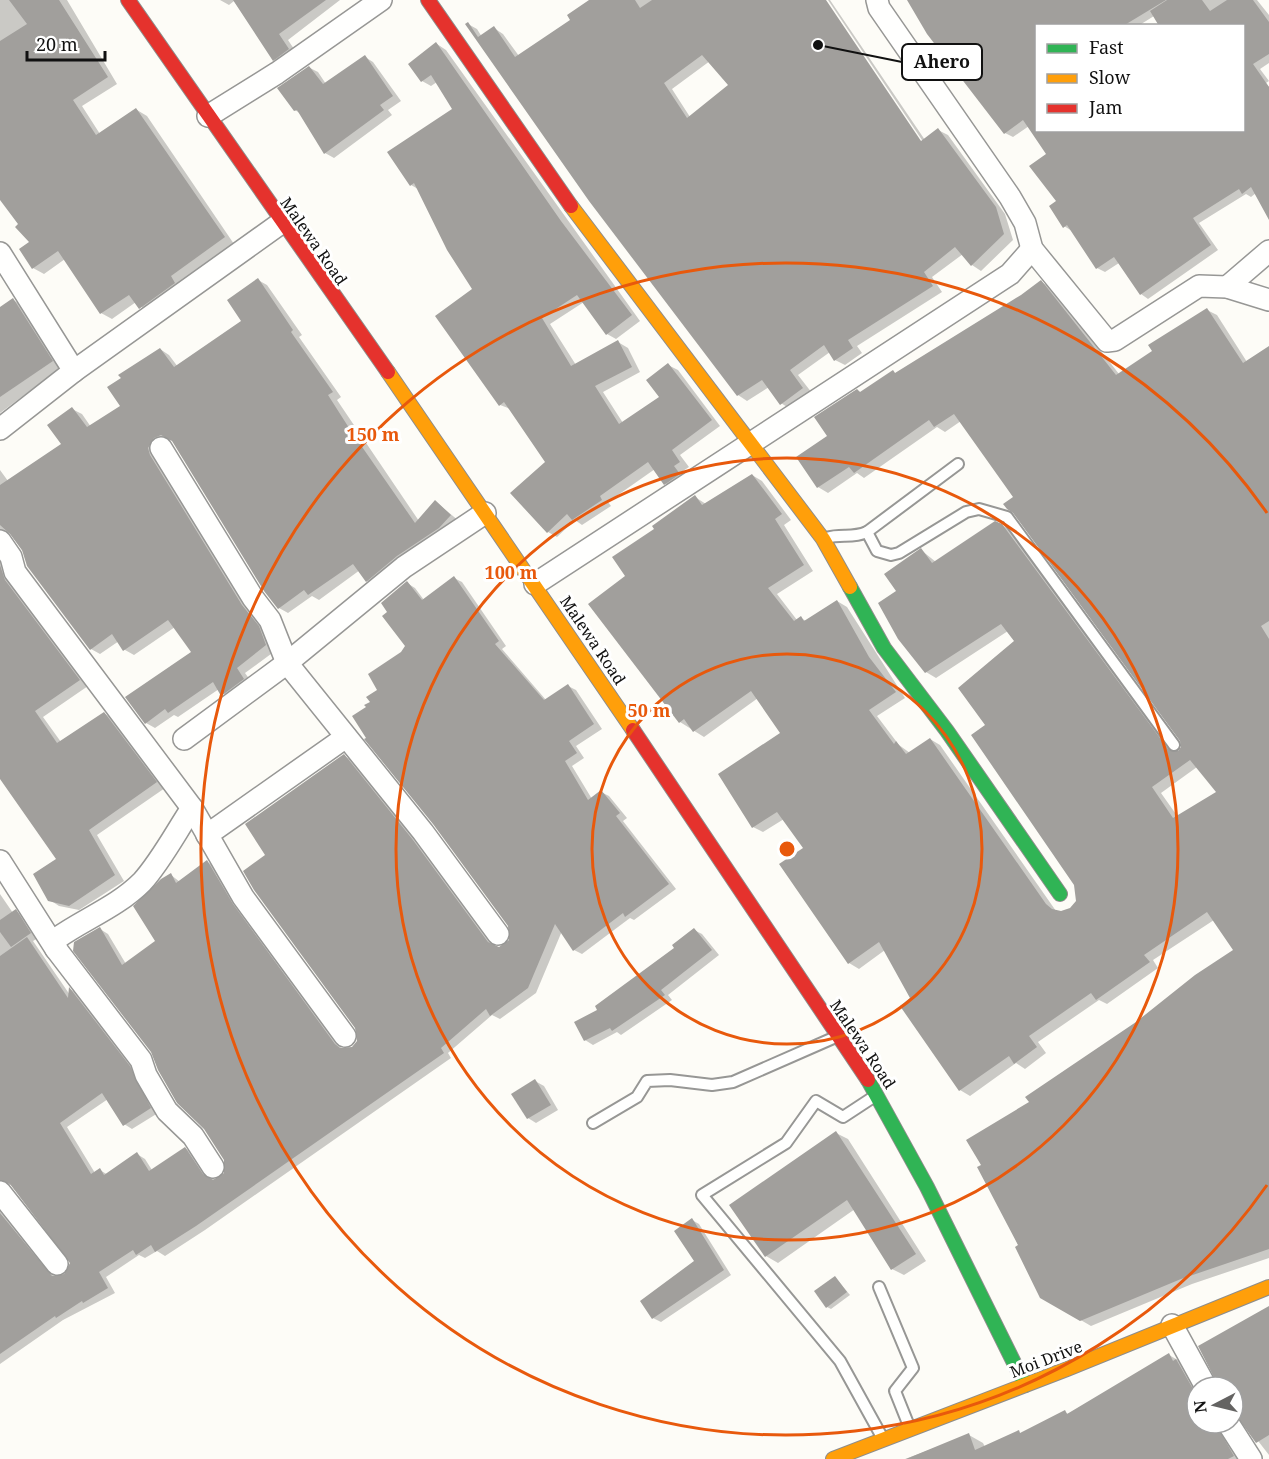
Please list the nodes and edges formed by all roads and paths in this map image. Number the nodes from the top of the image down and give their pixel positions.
1 (128, 0) edge
2 (381, 0) edge
3 (428, 0) edge
4 (877, 0) edge
5 (208, 116) junction
6 (281, 223) junction
7 (1032, 249) junction
8 (1269, 251) edge
9 (0, 253) edge
10 (5, 275) edge
11 (1227, 287) junction
12 (1269, 300) edge
13 (74, 371) junction
14 (0, 429) edge
15 (749, 443) junction
16 (161, 448) dead end
17 (958, 464) dead end
18 (485, 513) junction
19 (867, 532) junction
20 (823, 539) junction
21 (0, 541) edge
22 (536, 584) junction
23 (287, 663) junction
24 (346, 738) junction
25 (184, 739) dead end
26 (1174, 745) dead end
27 (192, 808) junction
28 (207, 835) junction
29 (0, 861) edge
30 (1060, 894) dead end
31 (498, 934) dead end
32 (56, 949) junction
33 (841, 1035) junction
34 (345, 1036) dead end
35 (878, 1095) junction
36 (593, 1123) dead end
37 (213, 1167) dead end
38 (0, 1192) edge
39 (57, 1264) dead end
40 (879, 1287) dead end
41 (1269, 1287) edge
42 (1172, 1324) junction
43 (1200, 1375) edge
44 (1025, 1385) junction
45 (910, 1430) junction
46 (1236, 1435) edge
47 (883, 1440) junction
48 (834, 1459) edge
49 (1251, 1459) edge

1 - 5 street, Malewa Road
2 - 5 street
3 - 15 street
4 - 7 street
5 - 6 street, Malewa Road
6 - 13 street
6 - 18 street, Malewa Road
7 - 11 street
7 - 15 street
8 - 11 street
9 - 10 street
10 - 13 street
11 - 12 street
13 - 14 street
15 - 20 street
15 - 22 street
16 - 23 street
17 - 19 lane
18 - 22 street, Malewa Road
18 - 23 street
19 - 20 lane
19 - 26 lane
20 - 30 street
21 - 27 street
22 - 33 street, Malewa Road
23 - 24 street
23 - 25 street
24 - 28 street
24 - 31 street
27 - 28 street
27 - 32 street
28 - 34 street
29 - 32 street
32 - 37 street
33 - 35 street, Malewa Road
33 - 36 lane
35 - 44 street, Malewa Road
35 - 47 lane
38 - 39 street
40 - 45 lane
41 - 42 street, Moi Drive
42 - 43 street
42 - 44 street, Moi Drive
44 - 45 street, Moi Drive
45 - 47 street, Moi Drive
46 - 49 street
47 - 48 street, Moi Drive

